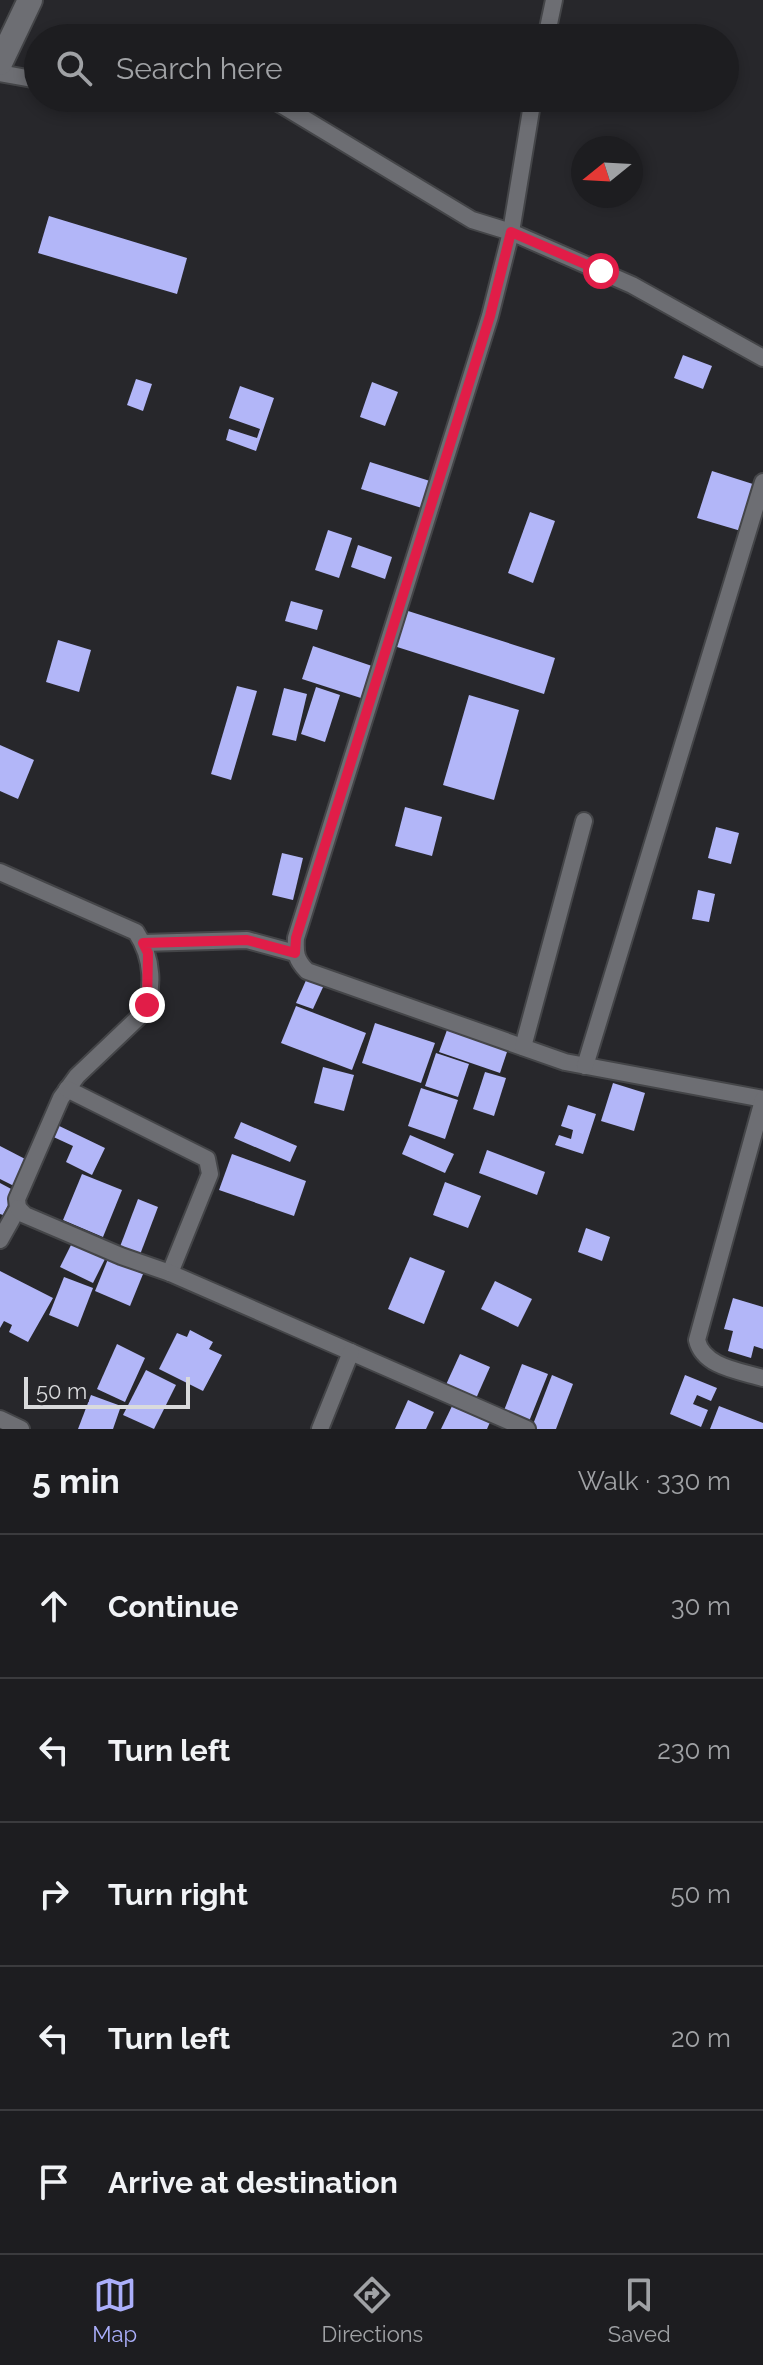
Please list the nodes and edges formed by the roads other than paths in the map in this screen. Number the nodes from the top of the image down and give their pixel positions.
1 (30, 0) edge
2 (554, 0) edge
3 (549, 24) edge
4 (0, 63) edge
5 (0, 73) edge
6 (24, 77) edge
7 (293, 112) edge
8 (531, 112) edge
9 (511, 232) junction
10 (763, 358) edge
11 (763, 482) edge
12 (584, 821) dead end
13 (0, 872) edge
14 (143, 943) junction
15 (295, 953) junction
16 (523, 1047) junction
17 (585, 1066) junction
18 (67, 1089) junction
19 (763, 1099) edge
20 (18, 1208) junction
21 (0, 1240) edge
22 (170, 1273) junction
23 (351, 1352) junction
24 (763, 1378) edge
25 (0, 1419) edge
26 (21, 1429) edge
27 (320, 1429) edge
28 (527, 1429) edge

1 - 4 street
2 - 3 street
5 - 6 street
7 - 9 street
8 - 9 street
9 - 10 street
9 - 15 street
11 - 17 street
12 - 16 street
13 - 14 street
14 - 15 street
14 - 18 street
15 - 16 street
16 - 17 street
17 - 19 street
18 - 20 street
18 - 22 street
19 - 24 street
20 - 21 street
20 - 22 street
22 - 23 street
23 - 27 street
23 - 28 street
25 - 26 street

